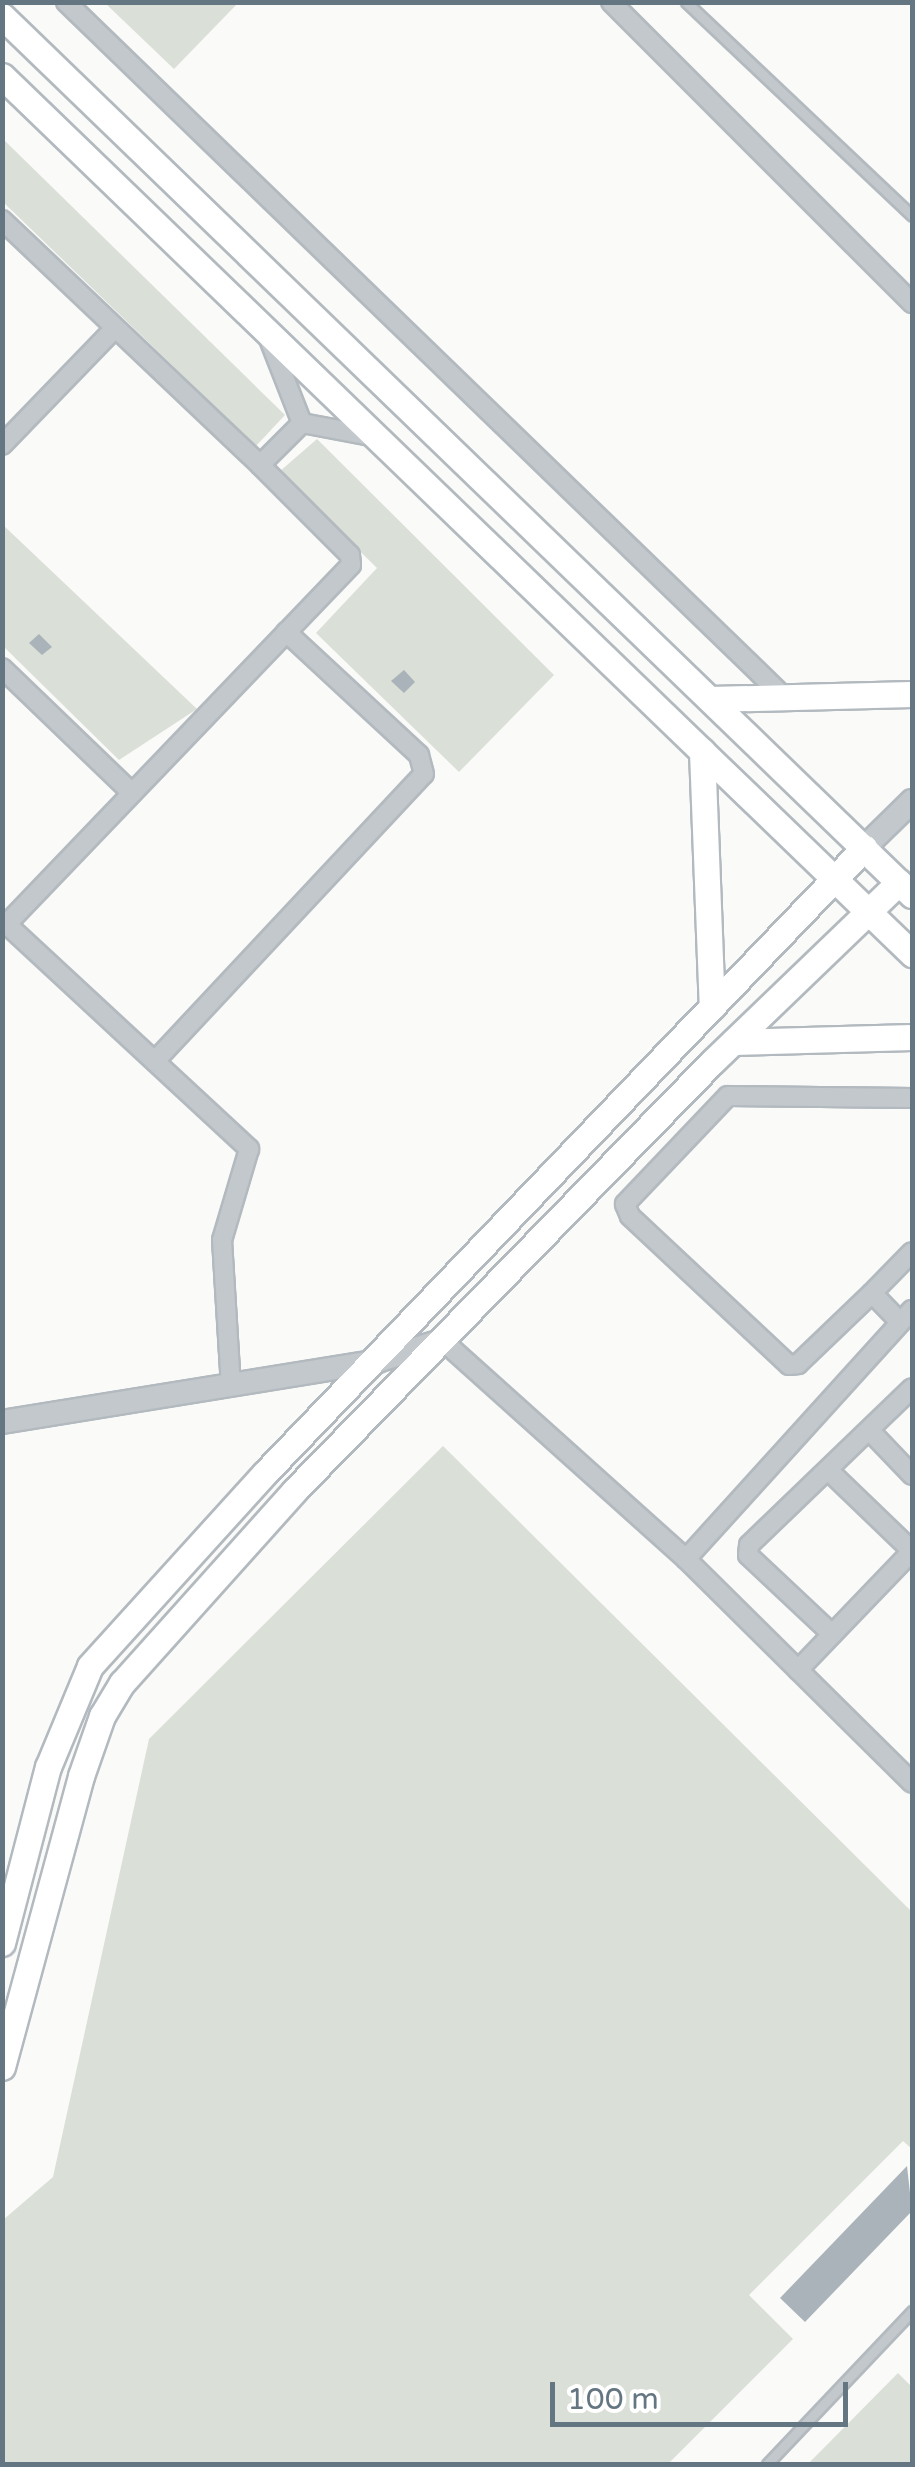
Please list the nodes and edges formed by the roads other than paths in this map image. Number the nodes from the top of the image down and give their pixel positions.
1 (66, 2) edge
2 (611, 2) edge
3 (686, 2) edge
4 (2, 16) edge
5 (2, 76) edge
6 (912, 216) edge
7 (2, 220) edge
8 (912, 303) edge
9 (265, 329) junction
10 (113, 330) junction
11 (302, 422) junction
12 (377, 437) junction
13 (2, 444) edge
14 (260, 465) junction
15 (286, 632) junction
16 (2, 668) edge
17 (782, 694) junction
18 (912, 694) edge
19 (710, 699) junction
20 (702, 751) junction
21 (132, 794) junction
22 (912, 802) edge
23 (864, 848) junction
24 (834, 879) junction
25 (908, 882) edge
26 (868, 912) junction
27 (4, 922) edge
28 (912, 954) edge
29 (712, 1007) junction
30 (912, 1036) edge
31 (733, 1042) junction
32 (155, 1061) junction
33 (912, 1098) edge
34 (912, 1252) edge
35 (872, 1294) junction
36 (906, 1316) edge
37 (442, 1340) junction
38 (377, 1361) junction
39 (231, 1386) junction
40 (912, 1388) edge
41 (2, 1422) edge
42 (870, 1431) junction
43 (830, 1471) junction
44 (912, 1475) edge
45 (912, 1551) edge
46 (686, 1559) junction
47 (832, 1634) junction
48 (798, 1670) junction
49 (912, 1782) edge
50 (2, 1942) edge
51 (2, 2066) edge
52 (912, 2311) edge
53 (767, 2464) edge

1 - 17 street
2 - 8 street
3 - 6 lane
4 - 19 main road
5 - 9 main road
7 - 10 street
9 - 11 street
9 - 12 main road
10 - 13 street
10 - 14 street
11 - 12 street
11 - 14 street
12 - 20 main road
14 - 15 street
15 - 21 street
15 - 32 street
16 - 21 street
17 - 18 main road
17 - 19 main road
19 - 23 main road
20 - 24 main road
20 - 29 main road
21 - 27 street
22 - 23 street
23 - 24 main road
23 - 25 main road
24 - 26 main road
24 - 29 main road
25 - 26 main road
26 - 28 main road
26 - 31 main road
27 - 32 street
29 - 38 main road
30 - 31 main road
31 - 37 main road
32 - 39 street
33 - 35 street
34 - 35 street
35 - 36 street
36 - 46 street
37 - 38 street
37 - 46 street
37 - 51 main road
38 - 39 street
38 - 50 main road
39 - 41 street
40 - 42 street
42 - 43 street
42 - 44 street
43 - 45 street
43 - 47 street
45 - 47 street
46 - 48 street
47 - 48 street
48 - 49 street
52 - 53 lane

